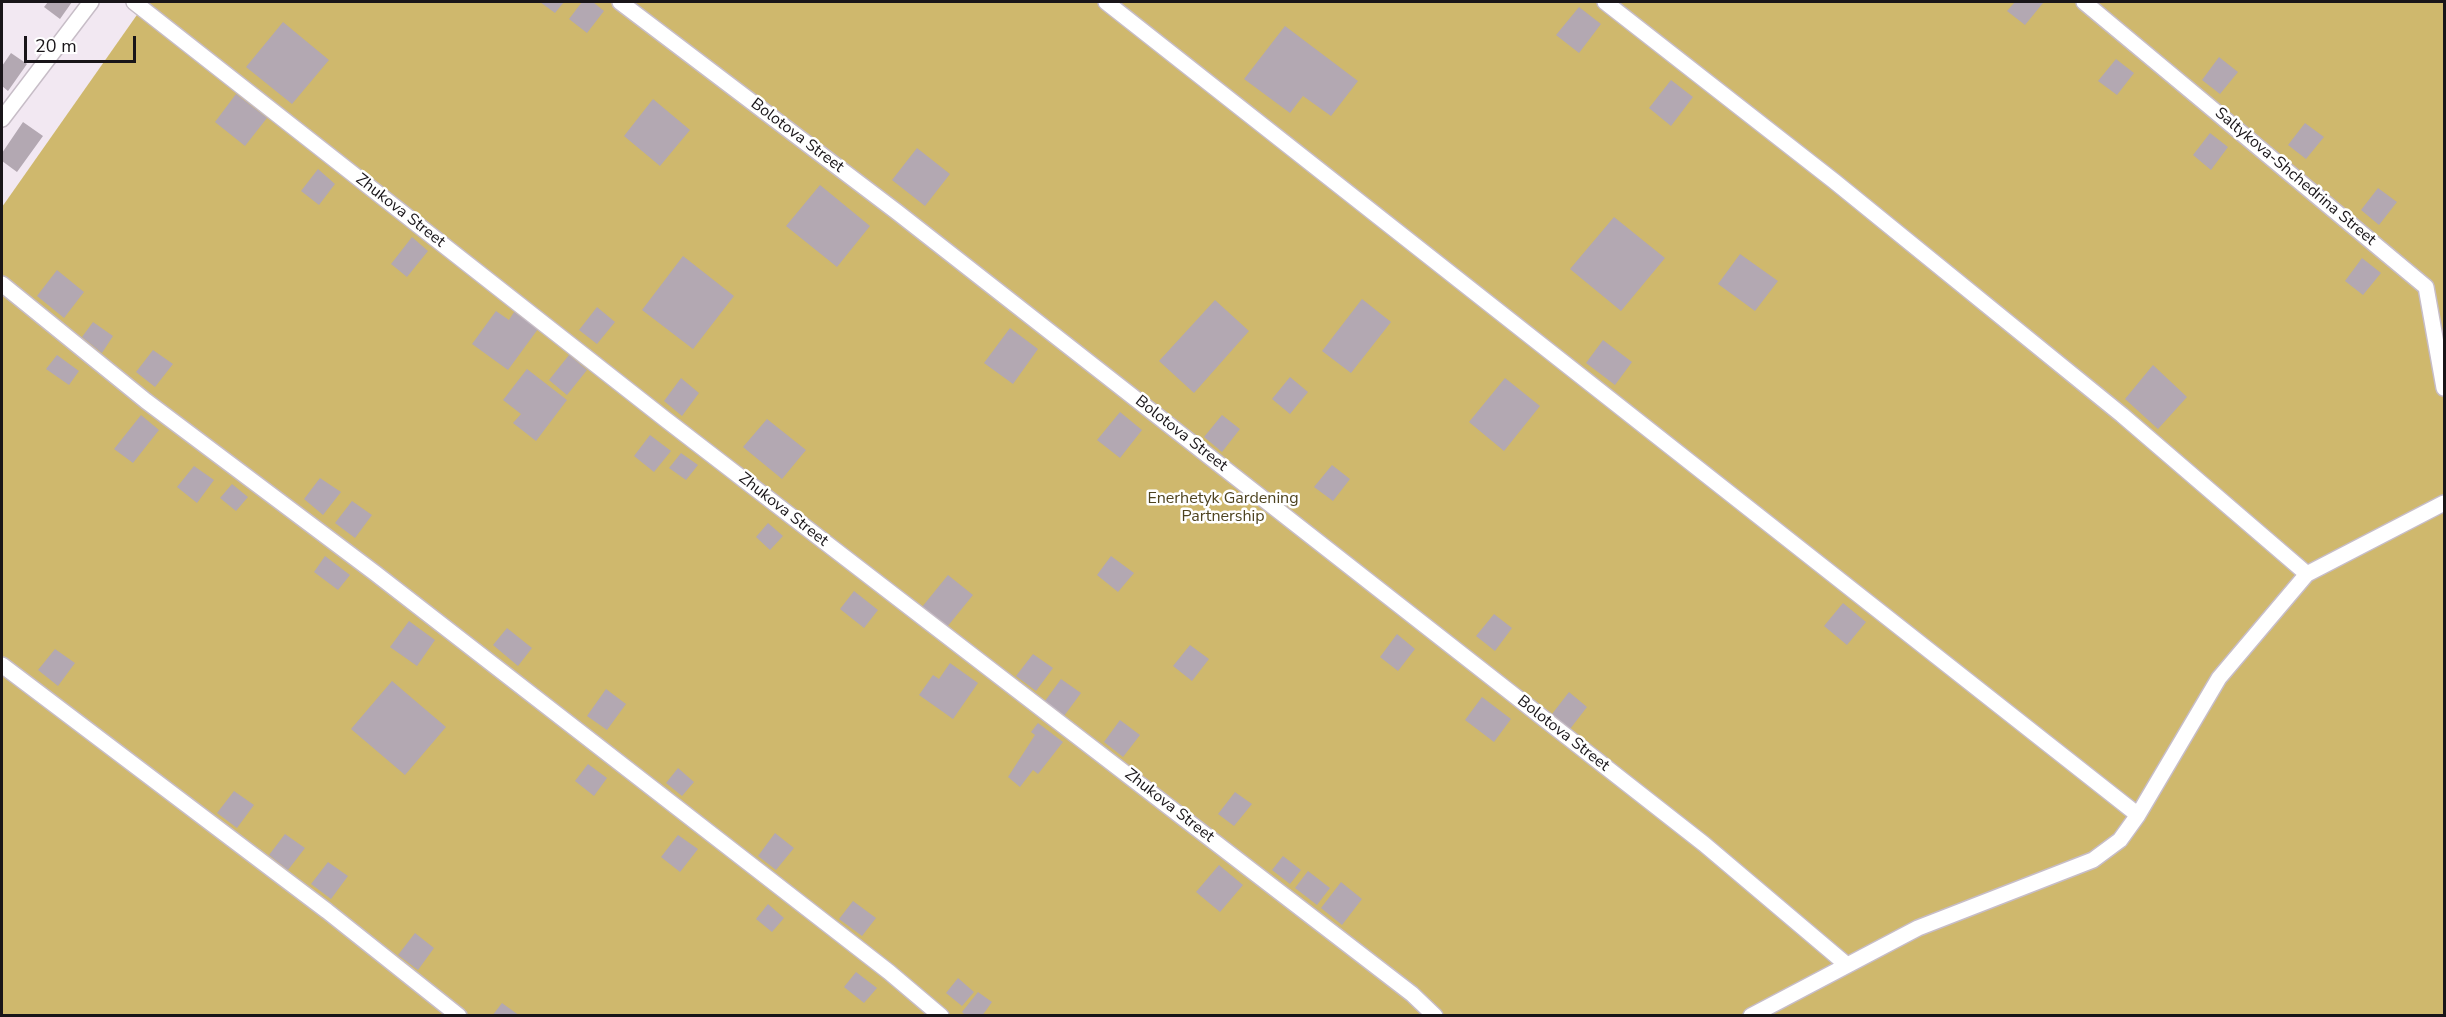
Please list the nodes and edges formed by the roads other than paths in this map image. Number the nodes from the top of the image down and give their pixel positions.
1 (91, 2) edge
2 (134, 2) edge
3 (620, 2) edge
4 (1106, 2) edge
5 (1605, 2) edge
6 (2084, 2) edge
7 (2, 118) edge
8 (2, 284) edge
9 (2445, 388) edge
10 (2445, 503) edge
11 (2307, 574) junction
12 (2, 665) edge
13 (2138, 815) junction
14 (1847, 965) junction
15 (459, 1016) edge
16 (941, 1016) edge
17 (1435, 1016) edge
18 (1751, 1016) edge

1 - 7 lane
2 - 17 lane, Zhukova Street
3 - 14 lane, Bolotova Street
4 - 13 lane
5 - 11 lane
6 - 9 lane, Saltykova-Shchedrina Street
8 - 16 lane
10 - 11 lane
11 - 13 lane
12 - 15 lane
13 - 14 lane
14 - 18 lane

